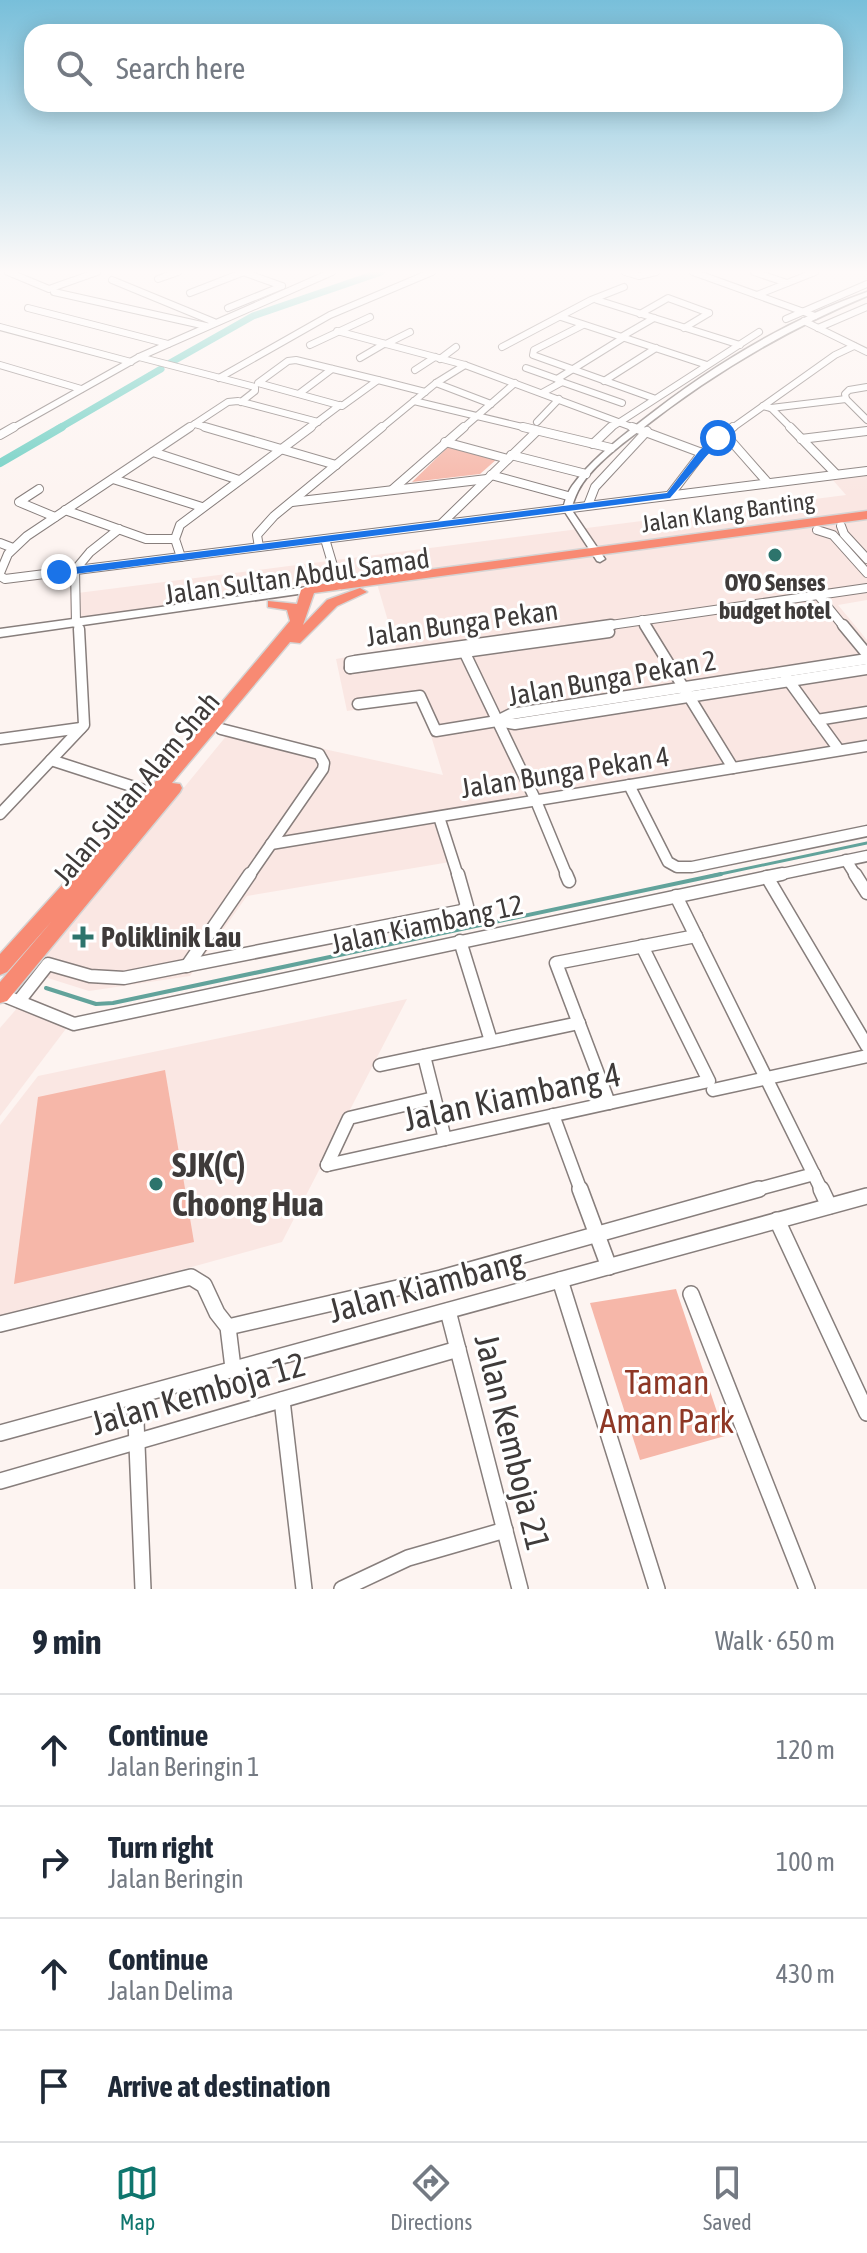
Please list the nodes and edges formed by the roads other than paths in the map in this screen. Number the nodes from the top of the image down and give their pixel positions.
1 (72, 346) edge
2 (163, 346) edge
3 (275, 346) edge
4 (381, 346) edge
5 (393, 346) edge
6 (545, 346) edge
7 (607, 346) edge
8 (650, 346) edge
9 (735, 346) edge
10 (741, 346) edge
11 (757, 346) edge
12 (854, 346) joint
13 (456, 347) dead end
14 (656, 348) junction
15 (752, 349) junction
16 (867, 352) edge
17 (139, 357) junction
18 (360, 358) dead end
19 (437, 358) junction
20 (131, 362) junction
21 (705, 364) junction
22 (0, 365) edge
23 (465, 365) junction
24 (526, 368) dead end
25 (332, 369) junction
26 (571, 369) junction
27 (415, 370) dead end
28 (721, 370) junction
29 (219, 378) junction
30 (378, 380) junction
31 (560, 380) junction
32 (604, 381) junction
33 (436, 383) junction
34 (515, 383) junction
35 (867, 387) edge
36 (81, 389) junction
37 (425, 392) junction
38 (300, 393) dead end
39 (542, 393) junction
40 (845, 396) junction
41 (653, 398) junction
42 (559, 399) junction
43 (238, 401) junction
44 (414, 401) junction
45 (622, 403) dead end
46 (491, 404) junction
47 (340, 405) junction
48 (767, 407) junction
49 (476, 416) junction
50 (619, 420) junction
51 (867, 420) edge
52 (318, 422) junction
53 (195, 424) junction
54 (537, 426) junction
55 (636, 427) junction
56 (647, 431) junction
57 (867, 431) edge
58 (724, 433) junction
59 (0, 435) edge
60 (801, 439) junction
61 (445, 442) junction
62 (593, 444) junction
63 (611, 448) junction
64 (281, 449) junction
65 (153, 452) junction
66 (702, 453) junction
67 (510, 457) junction
68 (336, 465) junction
69 (867, 471) edge
70 (586, 474) junction
71 (836, 474) junction
72 (489, 477) junction
73 (113, 479) junction
74 (239, 480) junction
75 (768, 483) junction
76 (39, 489) dead end
77 (391, 490) junction
78 (670, 495) junction
79 (568, 496) junction
80 (290, 502) junction
81 (588, 505) junction
82 (202, 507) junction
83 (567, 509) junction
84 (65, 510) junction
85 (867, 515) edge
86 (55, 517) junction
87 (867, 523) edge
88 (441, 525) junction
89 (841, 526) junction
90 (119, 529) junction
91 (817, 530) junction
92 (175, 539) junction
93 (325, 539) junction
94 (0, 543) edge
95 (259, 547) junction
96 (13, 548) junction
97 (598, 556) junction
98 (181, 557) junction
99 (867, 559) edge
100 (75, 570) junction
101 (867, 573) edge
102 (2, 576) edge
103 (339, 586) junction
104 (867, 588) edge
105 (360, 592) junction
106 (315, 593) junction
107 (867, 594) edge
108 (820, 598) junction
109 (273, 604) junction
110 (315, 618) junction
111 (297, 623) junction
112 (644, 623) junction
113 (78, 626) junction
114 (0, 633) edge
115 (0, 640) edge
116 (463, 650) junction
117 (867, 656) edge
118 (867, 669) edge
119 (786, 677) junction
120 (686, 692) junction
121 (358, 704) dead end
122 (867, 712) edge
123 (817, 720) junction
124 (497, 721) junction
125 (82, 728) junction
126 (221, 729) junction
127 (0, 739) edge
128 (867, 746) edge
129 (839, 750) junction
130 (51, 760) junction
131 (733, 768) junction
132 (629, 785) junction
133 (161, 795) junction
134 (536, 801) junction
135 (2, 809) edge
136 (439, 817) junction
137 (867, 831) edge
138 (271, 844) junction
139 (867, 856) edge
140 (846, 860) junction
141 (767, 877) junction
142 (569, 881) dead end
143 (867, 893) edge
144 (676, 896) junction
145 (696, 936) junction
146 (460, 941) junction
147 (642, 946) junction
148 (187, 966) junction
149 (0, 967) edge
150 (0, 994) edge
151 (19, 1001) junction
152 (579, 1023) junction
153 (491, 1041) junction
154 (867, 1046) edge
155 (424, 1056) junction
156 (867, 1056) edge
157 (380, 1065) dead end
158 (767, 1080) junction
159 (711, 1085) junction
160 (434, 1098) junction
161 (609, 1103) junction
162 (553, 1115) junction
163 (445, 1139) junction
164 (814, 1174) junction
165 (867, 1196) edge
166 (829, 1206) junction
167 (777, 1220) junction
168 (597, 1235) junction
169 (609, 1267) junction
170 (560, 1280) junction
171 (691, 1294) dead end
172 (448, 1311) junction
173 (0, 1324) edge
174 (228, 1327) junction
175 (458, 1349) junction
176 (233, 1368) junction
177 (135, 1397) junction
178 (282, 1400) junction
179 (867, 1413) edge
180 (0, 1433) edge
181 (137, 1441) junction
182 (0, 1481) edge
183 (505, 1530) junction
184 (143, 1589) edge
185 (304, 1589) edge
186 (342, 1589) edge
187 (520, 1589) edge
188 (657, 1589) edge
189 (807, 1589) edge

1 - 20 street
2 - 17 street
3 - 29 street
4 - 18 street
5 - 19 street
6 - 26 street
7 - 26 street
8 - 14 street
9 - 21 street
10 - 15 street
11 - 15 street
12 - 16 street
12 - 48 street
13 - 19 street
14 - 21 street
14 - 32 street
15 - 28 street
17 - 20 street
17 - 29 street
19 - 23 street
19 - 27 street
20 - 36 street
21 - 28 street
21 - 41 street
22 - 36 street
23 - 33 street
23 - 34 street
24 - 31 street
25 - 30 street
25 - 38 street
25 - 47 street
26 - 31 street
26 - 32 street
28 - 55 street
29 - 43 street
30 - 37 street
30 - 47 street
31 - 39 street
31 - 45 street
32 - 41 street
33 - 37 street
33 - 46 street
34 - 39 street
34 - 46 street
35 - 40 street
36 - 59 street
37 - 44 street
39 - 42 street
40 - 48 street
40 - 51 street
41 - 50 street
42 - 50 street
42 - 54 street
43 - 52 street
43 - 53 street
44 - 49 street
44 - 68 street
46 - 49 street
47 - 52 street
48 - 58 street
48 - 60 street
49 - 54 street
49 - 61 street
50 - 55 street
50 - 62 street
52 - 64 street
53 - 64 street
53 - 65 street
54 - 62 street
54 - 67 street
55 - 56 street
55 - 63 street
56 - 66 street
56 - 81 street
57 - 60 street
58 - 66 street
58 - 75 street
60 - 71 street
61 - 67 street
61 - 77 street
62 - 63 street
63 - 70 street
64 - 68 street
64 - 74 street
65 - 73 street
65 - 74 street
66 - 78 street
67 - 70 street
67 - 72 street
68 - 80 street
69 - 71 street
70 - 79 street
71 - 75 street
72 - 77 street
72 - 79 street
72 - 88 street
73 - 82 street
73 - 84 street
74 - 82 street
75 - 78 street
76 - 86 street
77 - 80 street
78 - 81 street
79 - 83 street
80 - 95 street
81 - 83 street
82 - 92 street
83 - 88 street
83 - 97 street
84 - 86 street
84 - 90 street
85 - 97 highway, Jalan Klang Banting
86 - 96 street
87 - 89 highway, Jalan Klang Banting
88 - 93 street
89 - 91 highway, Jalan Klang Banting
89 - 99 street
90 - 92 street
90 - 100 street
91 - 97 highway, Jalan Klang Banting
91 - 101 street
92 - 98 street
93 - 95 street
93 - 103 street
94 - 96 street
95 - 98 street
96 - 102 street
97 - 103 highway, Jalan Sultan Abdul Samad
97 - 105 highway, Jalan Sultan Abdul Samad
98 - 100 street
100 - 102 street
100 - 113 street
103 - 106 highway, Jalan Sultan Abdul Samad
104 - 108 street, Jalan Bunga Pekan
105 - 106 highway, Jalan Sultan Abdul Samad
105 - 110 highway
106 - 109 main road, Jalan Sultan Abdul Samad
106 - 110 highway
106 - 111 highway, Jalan Sultan Alam Shah
106 - 113 main road, Jalan Sultan Abdul Samad
107 - 108 street, Jalan Bunga Pekan
108 - 112 street, Jalan Bunga Pekan
108 - 117 street
109 - 111 highway
109 - 113 main road, Jalan Sultan Abdul Samad
110 - 126 highway, Jalan Sultan Alam Shah
111 - 133 highway, Jalan Sultan Alam Shah
112 - 116 street, Jalan Bunga Pekan
112 - 120 street
113 - 114 main road, Jalan Sultan Abdul Samad
113 - 115 main road, Jalan Sultan Abdul Samad
113 - 125 street
116 - 116 street, Jalan Bunga Pekan
116 - 124 street
117 - 119 street, Jalan Bunga Pekan 2
118 - 119 street, Jalan Bunga Pekan 2
119 - 120 street, Jalan Bunga Pekan 2
119 - 123 street
120 - 124 street, Jalan Bunga Pekan 2
120 - 131 street
121 - 124 street, Jalan Bunga Pekan 2
122 - 123 street
123 - 129 street
124 - 134 street
125 - 127 street
125 - 130 street
126 - 133 highway, Jalan Sultan Alam Shah
126 - 138 street
128 - 129 street, Jalan Bunga Pekan 4
129 - 131 street, Jalan Bunga Pekan 4
130 - 133 street
130 - 135 street
131 - 132 street, Jalan Bunga Pekan 4
132 - 134 street, Jalan Bunga Pekan 4
132 - 137 street
133 - 149 highway, Jalan Sultan Alam Shah
133 - 150 highway, Jalan Sultan Alam Shah
134 - 136 street, Jalan Bunga Pekan 4
134 - 142 street
136 - 138 street, Jalan Bunga Pekan 4
136 - 148 street
138 - 148 street
139 - 140 street, Jalan Kiambang 12
140 - 141 street, Jalan Kiambang 12
140 - 143 street
141 - 144 street, Jalan Kiambang 12
141 - 154 street
144 - 145 street
144 - 146 street, Jalan Kiambang 12
145 - 147 street
145 - 158 street
146 - 151 street, Jalan Kiambang 12
146 - 153 street
147 - 152 street
147 - 159 street
148 - 151 street
150 - 151 street, Jalan Kiambang 12
152 - 153 street
152 - 161 street
153 - 155 street
155 - 157 street
155 - 160 street
156 - 158 street, Jalan Kiambang 4
158 - 159 street, Jalan Kiambang 4
158 - 164 street
159 - 161 street, Jalan Kiambang 4
160 - 163 street
160 - 163 street, Jalan Kiambang 4
161 - 162 street, Jalan Kiambang 4
162 - 163 street, Jalan Kiambang 4
162 - 168 street
164 - 166 street
164 - 168 street, Jalan Kiambang
165 - 166 street, Jalan Kiambang
166 - 167 street, Jalan Kiambang
167 - 169 street, Jalan Kiambang
167 - 179 street
168 - 169 street
168 - 174 street, Jalan Kiambang
169 - 170 street, Jalan Kiambang
170 - 172 street, Jalan Kiambang
170 - 188 street
171 - 189 street
172 - 175 street, Jalan Kemboja 21
172 - 176 street, Jalan Kiambang
173 - 174 street
174 - 176 street
175 - 178 street, Jalan Kemboja 12
175 - 183 street, Jalan Kemboja 21
176 - 177 street, Jalan Kiambang
177 - 180 street, Jalan Kiambang
177 - 181 street
178 - 181 street, Jalan Kemboja 12
178 - 185 street
181 - 182 street, Jalan Kemboja 12
181 - 184 street
183 - 186 street
183 - 187 street, Jalan Kemboja 21

